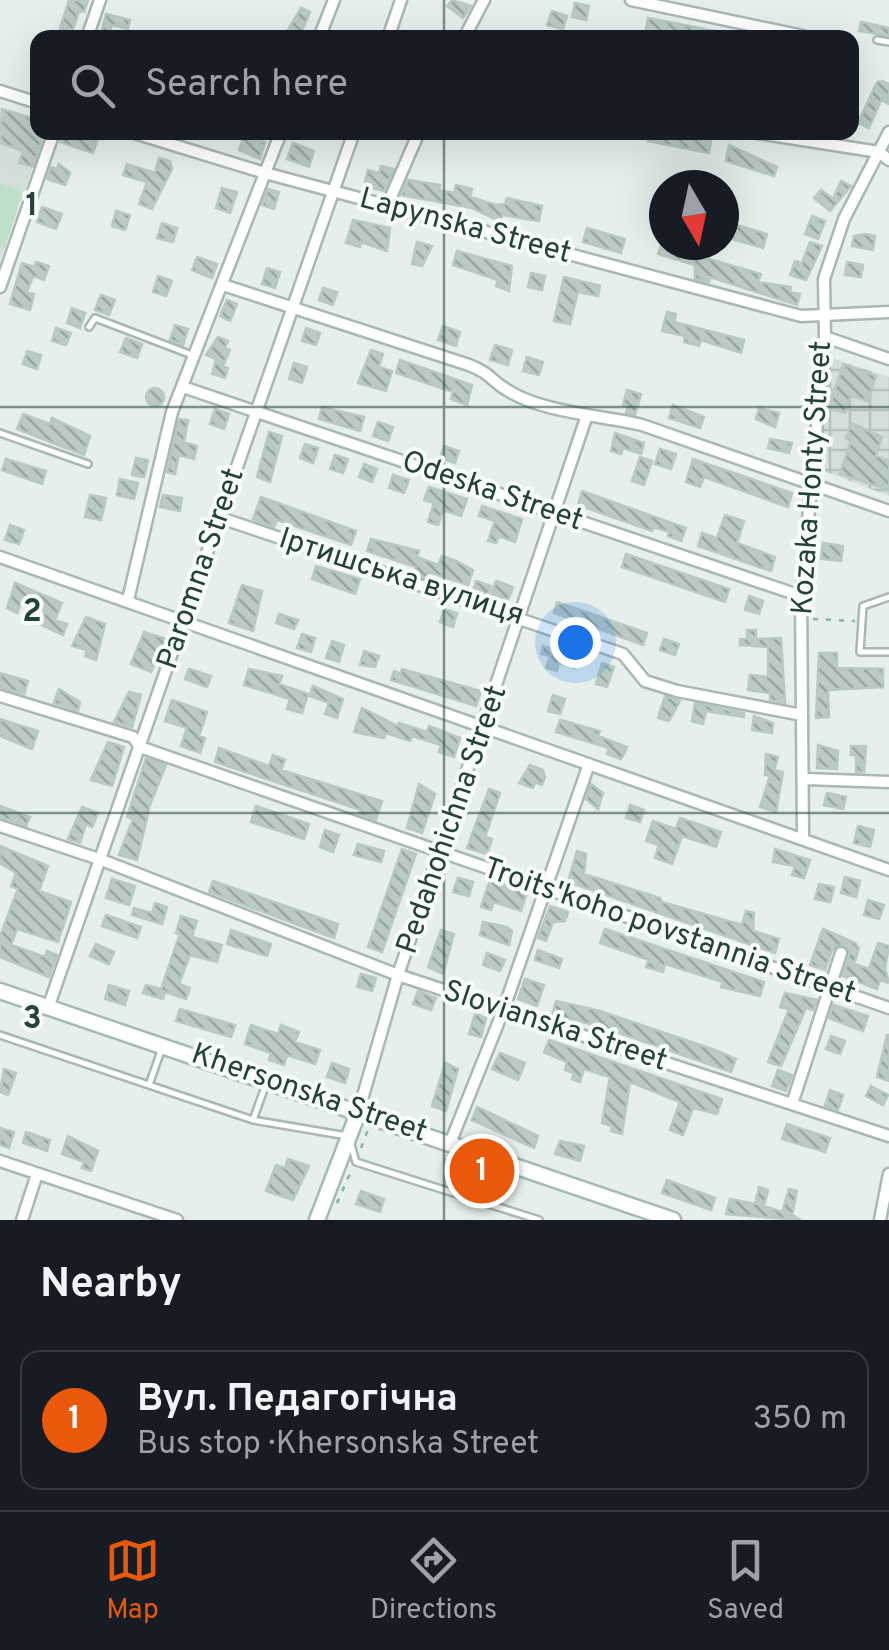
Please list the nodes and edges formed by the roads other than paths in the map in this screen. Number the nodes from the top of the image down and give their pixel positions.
1 (100, 0) edge
2 (334, 0) edge
3 (402, 0) edge
4 (484, 0) edge
5 (630, 0) edge
6 (90, 30) edge
7 (322, 30) edge
8 (391, 30) edge
9 (468, 30) edge
10 (774, 30) edge
11 (877, 40) dead end
12 (889, 42) edge
13 (0, 91) edge
14 (30, 100) edge
15 (889, 132) edge
16 (51, 140) edge
17 (158, 140) edge
18 (278, 140) edge
19 (351, 140) edge
20 (416, 140) edge
21 (802, 140) edge
22 (879, 152) junction
23 (889, 160) edge
24 (264, 173) junction
25 (334, 192) junction
26 (388, 206) junction
27 (223, 285) junction
28 (0, 287) edge
29 (292, 309) junction
30 (889, 312) edge
31 (825, 318) junction
32 (89, 327) dead end
33 (826, 337) junction
34 (195, 356) junction
35 (889, 359) edge
36 (182, 387) junction
37 (260, 410) junction
38 (586, 418) junction
39 (0, 433) edge
40 (88, 464) dead end
41 (812, 484) junction
42 (889, 511) edge
43 (555, 515) junction
44 (218, 518) junction
45 (0, 557) edge
46 (801, 596) junction
47 (889, 598) edge
48 (128, 600) junction
49 (523, 618) junction
50 (185, 619) junction
51 (889, 652) edge
52 (0, 696) edge
53 (802, 715) junction
54 (486, 727) junction
55 (140, 747) junction
56 (589, 764) junction
57 (806, 779) junction
58 (889, 782) edge
59 (0, 826) edge
60 (803, 838) junction
61 (443, 854) junction
62 (100, 859) junction
63 (889, 870) edge
64 (543, 889) junction
65 (841, 952) dead end
66 (398, 975) junction
67 (830, 988) junction
68 (0, 991) edge
69 (49, 1005) junction
70 (889, 1008) edge
71 (504, 1010) junction
72 (0, 1035) edge
73 (163, 1045) junction
74 (267, 1081) junction
75 (149, 1085) junction
76 (792, 1104) junction
77 (358, 1113) junction
78 (253, 1120) junction
79 (349, 1136) junction
80 (889, 1136) edge
81 (451, 1142) junction
82 (0, 1161) edge
83 (37, 1174) junction
84 (889, 1174) edge
85 (22, 1220) edge
86 (177, 1220) edge
87 (317, 1220) edge
88 (538, 1220) edge
89 (674, 1220) edge
90 (880, 1220) edge

1 - 6 street
2 - 7 street
3 - 8 street
4 - 9 street
5 - 10 street
11 - 12 lane
13 - 14 street
15 - 22 street, Kozaka Honty Street
16 - 28 street
17 - 24 street, Lapynska Street
18 - 24 street
19 - 25 street, Paromna Street
20 - 26 street
21 - 22 street
22 - 23 street
22 - 31 street, Kozaka Honty Street
24 - 25 street, Lapynska Street
24 - 27 street
25 - 26 street, Lapynska Street
25 - 29 street, Paromna Street
26 - 31 street, Lapynska Street
27 - 29 street
27 - 34 street
29 - 37 street, Paromna Street
29 - 38 street
30 - 31 street, Lapynska Street
31 - 33 street, Kozaka Honty Street
32 - 34 lane
33 - 35 street
33 - 41 street, Kozaka Honty Street
34 - 36 street
36 - 37 street, Odeska Street
36 - 48 street
37 - 43 street, Odeska Street
37 - 44 street, Paromna Street
38 - 41 street
38 - 43 street, Pedahohichna Street
39 - 40 lane
41 - 42 street
41 - 46 street, Kozaka Honty Street
43 - 46 street, Odeska Street
43 - 49 street, Pedahohichna Street
44 - 49 street, Іртишська вулиця
44 - 50 street, Paromna Street
45 - 48 street
46 - 53 street, Kozaka Honty Street
47 - 51 lane
48 - 50 street
49 - 53 street, Іртишська вулиця
49 - 54 street, Pedahohichna Street
50 - 54 street
50 - 55 street, Paromna Street
52 - 55 street, Troits'koho povstannia Street
53 - 57 street, Kozaka Honty Street
54 - 56 street
54 - 61 street, Pedahohichna Street
55 - 61 street, Troits'koho povstannia Street
55 - 62 street, Paromna Street
56 - 60 street
56 - 64 street
57 - 58 street
57 - 60 street, Kozaka Honty Street
59 - 62 street, Slovianska Street
60 - 63 street
61 - 64 street, Troits'koho povstannia Street
61 - 66 street, Pedahohichna Street
62 - 66 street, Slovianska Street
62 - 69 street, Paromna Street
64 - 67 street, Troits'koho povstannia Street
64 - 71 street
65 - 67 street
66 - 71 street, Slovianska Street
66 - 77 street, Pedahohichna Street
67 - 70 street, Troits'koho povstannia Street
67 - 76 street
68 - 69 main road, Khersonska Street
69 - 73 main road, Khersonska Street
71 - 76 street, Slovianska Street
71 - 81 street
72 - 75 lane
73 - 74 main road, Khersonska Street
73 - 75 lane
74 - 77 main road, Khersonska Street
74 - 78 lane
75 - 78 lane
76 - 80 street, Slovianska Street
77 - 79 main road, Pedahohichna Street
77 - 81 main road, Khersonska Street
78 - 79 lane
79 - 87 main road, Pedahohichna Street
79 - 88 lane
81 - 89 main road, Khersonska Street
82 - 83 street
83 - 85 street
83 - 86 street
84 - 90 street

